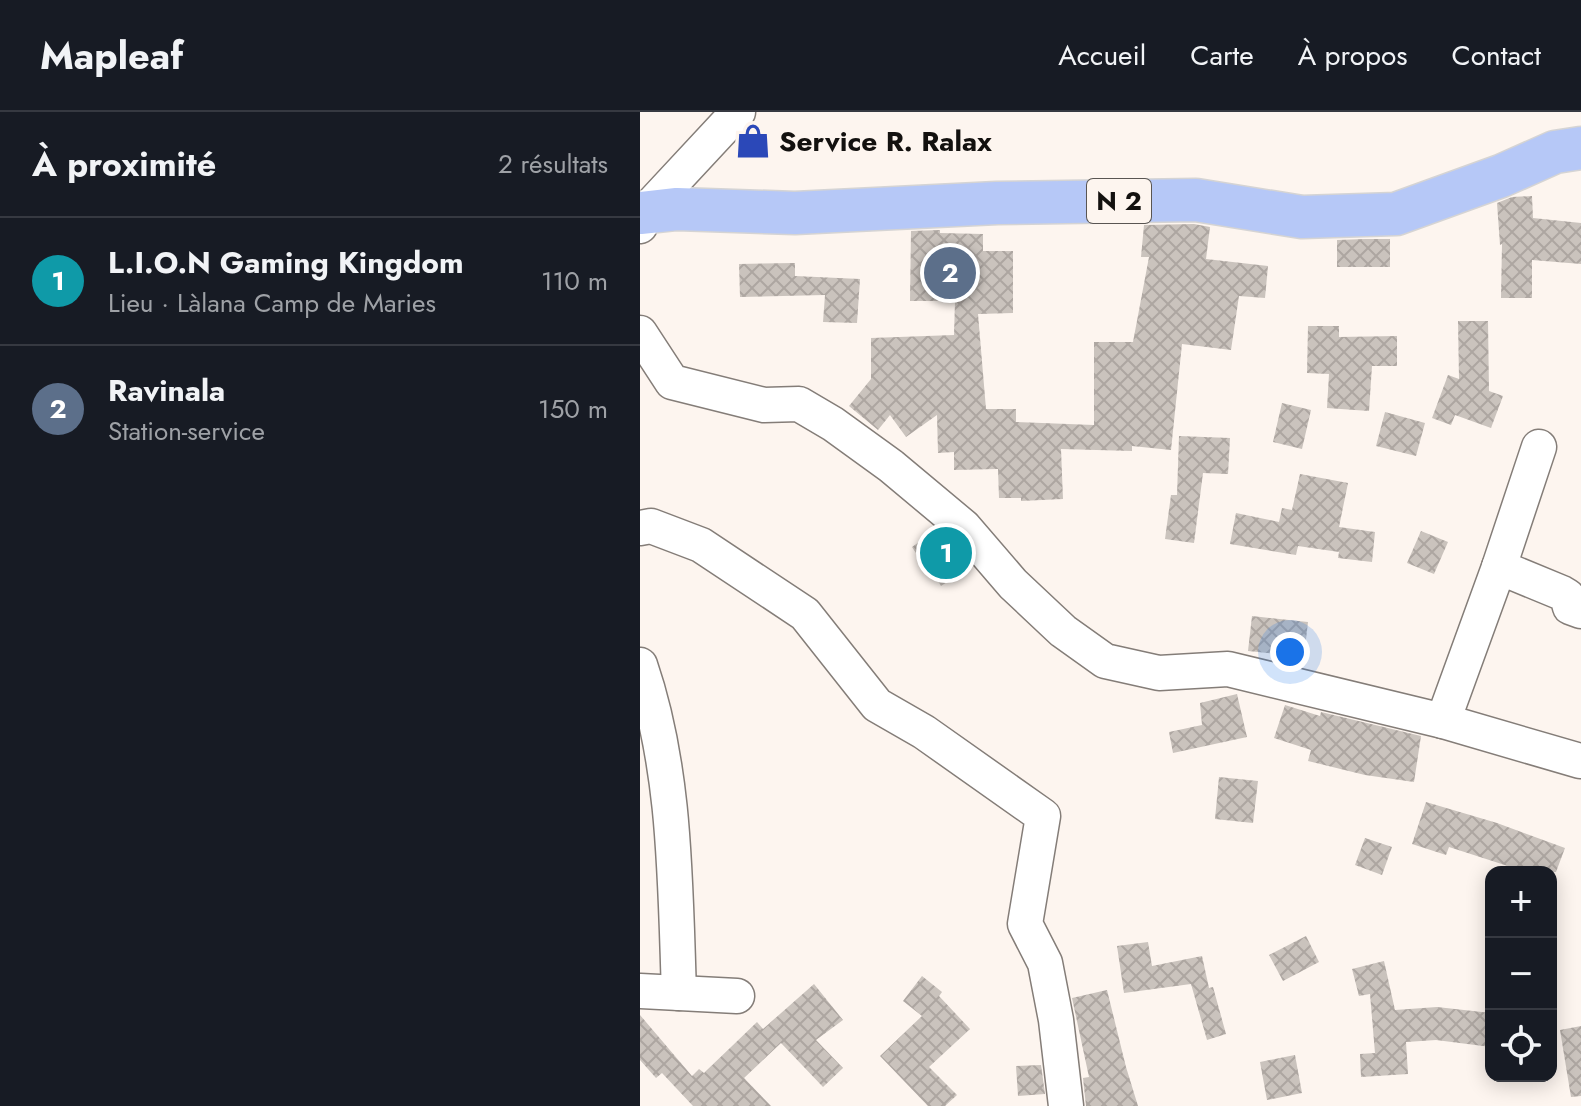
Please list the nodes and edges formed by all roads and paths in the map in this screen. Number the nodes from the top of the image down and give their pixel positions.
1 (738, 112) edge
2 (1581, 148) edge
3 (641, 217) edge
4 (640, 333) edge
5 (1539, 447) dead end
6 (640, 528) edge
7 (1499, 567) junction
8 (1581, 611) edge
9 (640, 665) edge
10 (1443, 721) junction
11 (1580, 761) edge
12 (640, 991) edge
13 (679, 993) junction
14 (737, 996) dead end
15 (1066, 1106) edge

1 - 3 street
2 - 3 main road, N 2
4 - 10 street
5 - 7 street
6 - 15 street
7 - 8 street
7 - 10 street
9 - 13 street
10 - 11 street
12 - 13 street
13 - 14 street

